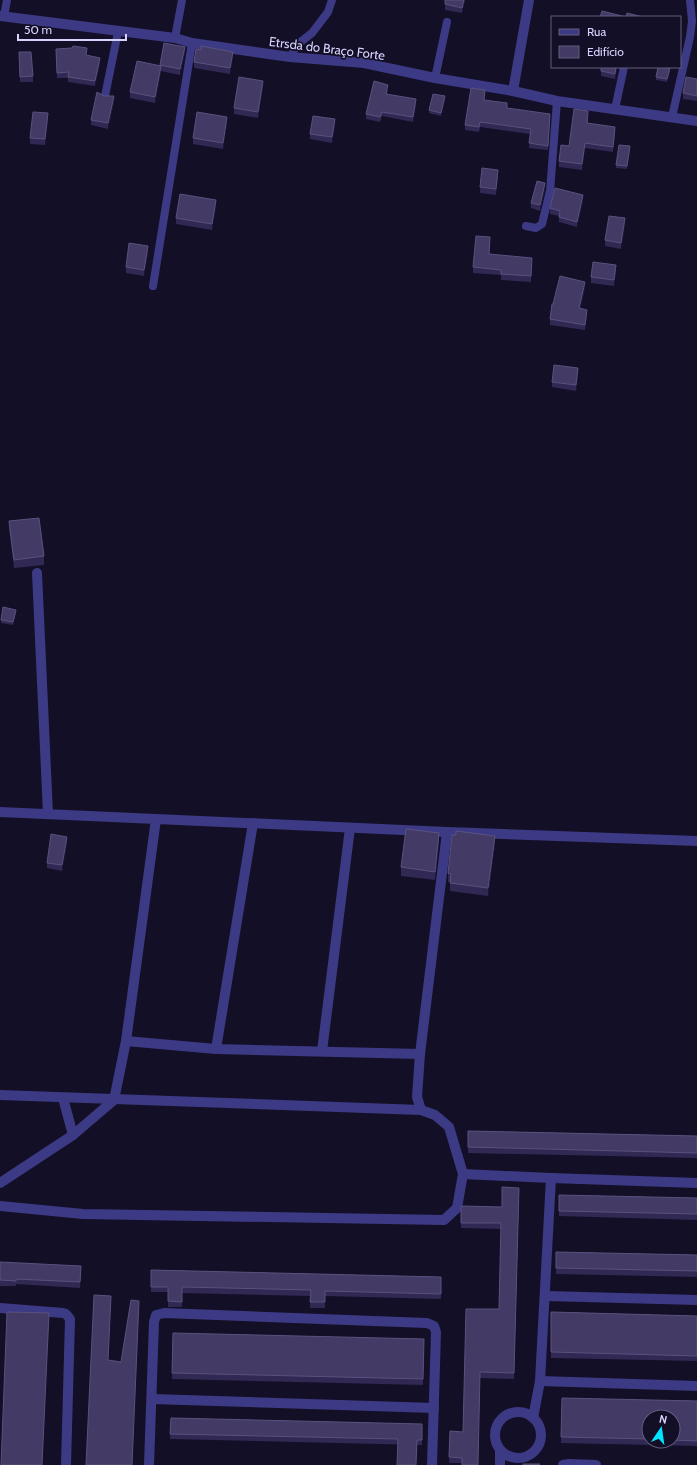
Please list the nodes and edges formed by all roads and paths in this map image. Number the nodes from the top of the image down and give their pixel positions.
1 (7, 0) edge
2 (182, 0) edge
3 (332, 0) edge
4 (529, 0) edge
5 (690, 0) edge
6 (2, 16) edge
7 (447, 22) dead end
8 (118, 32) junction
9 (175, 38) junction
10 (192, 43) junction
11 (290, 57) junction
12 (624, 68) edge
13 (435, 78) junction
14 (513, 92) junction
15 (105, 96) edge
16 (557, 101) junction
17 (615, 110) junction
18 (672, 117) junction
19 (697, 121) edge
20 (526, 226) dead end
21 (153, 286) dead end
22 (37, 572) dead end
23 (0, 812) edge
24 (48, 814) junction
25 (156, 819) junction
26 (253, 824) junction
27 (350, 828) junction
28 (447, 832) junction
29 (697, 841) edge
30 (126, 1041) junction
31 (216, 1049) junction
32 (322, 1052) junction
33 (420, 1054) junction
34 (0, 1095) edge
35 (63, 1098) junction
36 (114, 1100) junction
37 (421, 1110) junction
38 (73, 1135) junction
39 (463, 1174) junction
40 (551, 1178) junction
41 (0, 1183) edge
42 (697, 1183) edge
43 (0, 1206) edge
44 (546, 1296) junction
45 (697, 1300) edge
46 (0, 1308) edge
47 (540, 1382) junction
48 (697, 1386) edge
49 (152, 1399) junction
50 (434, 1408) junction
51 (533, 1418) junction
52 (500, 1450) junction
53 (66, 1465) edge
54 (149, 1465) edge
55 (432, 1465) edge
56 (500, 1465) edge
57 (563, 1465) edge
58 (596, 1465) edge

1 - 6 lane
2 - 9 lane
3 - 11 lane
4 - 14 street
5 - 18 lane
6 - 8 street, Etrsda do Braço Forte
7 - 13 lane
8 - 9 street, Etrsda do Braço Forte
8 - 15 lane
9 - 10 street, Etrsda do Braço Forte
10 - 11 street, Etrsda do Braço Forte
10 - 21 lane
11 - 13 street, Etrsda do Braço Forte
12 - 17 lane
13 - 14 street, Etrsda do Braço Forte
14 - 16 street, Etrsda do Braço Forte
16 - 17 street, Etrsda do Braço Forte
16 - 20 lane
17 - 18 street, Etrsda do Braço Forte
18 - 19 street, Etrsda do Braço Forte
22 - 24 street
23 - 24 street
24 - 25 street
25 - 26 street
25 - 30 street
26 - 27 street
26 - 31 street
27 - 28 street
27 - 32 street
28 - 29 street
28 - 33 street
30 - 31 street
30 - 36 street
31 - 32 street
32 - 33 street
33 - 37 street
34 - 35 street
35 - 36 street
35 - 38 street
36 - 37 street
36 - 38 street
37 - 39 street
38 - 41 street
39 - 40 street
39 - 43 street
40 - 42 street
40 - 44 street
44 - 45 street
44 - 47 street
46 - 53 street
47 - 48 street
47 - 51 street
49 - 50 street
49 - 50 street
49 - 54 street
50 - 55 street
51 - 52 street
51 - 52 street
52 - 56 street
57 - 58 street

